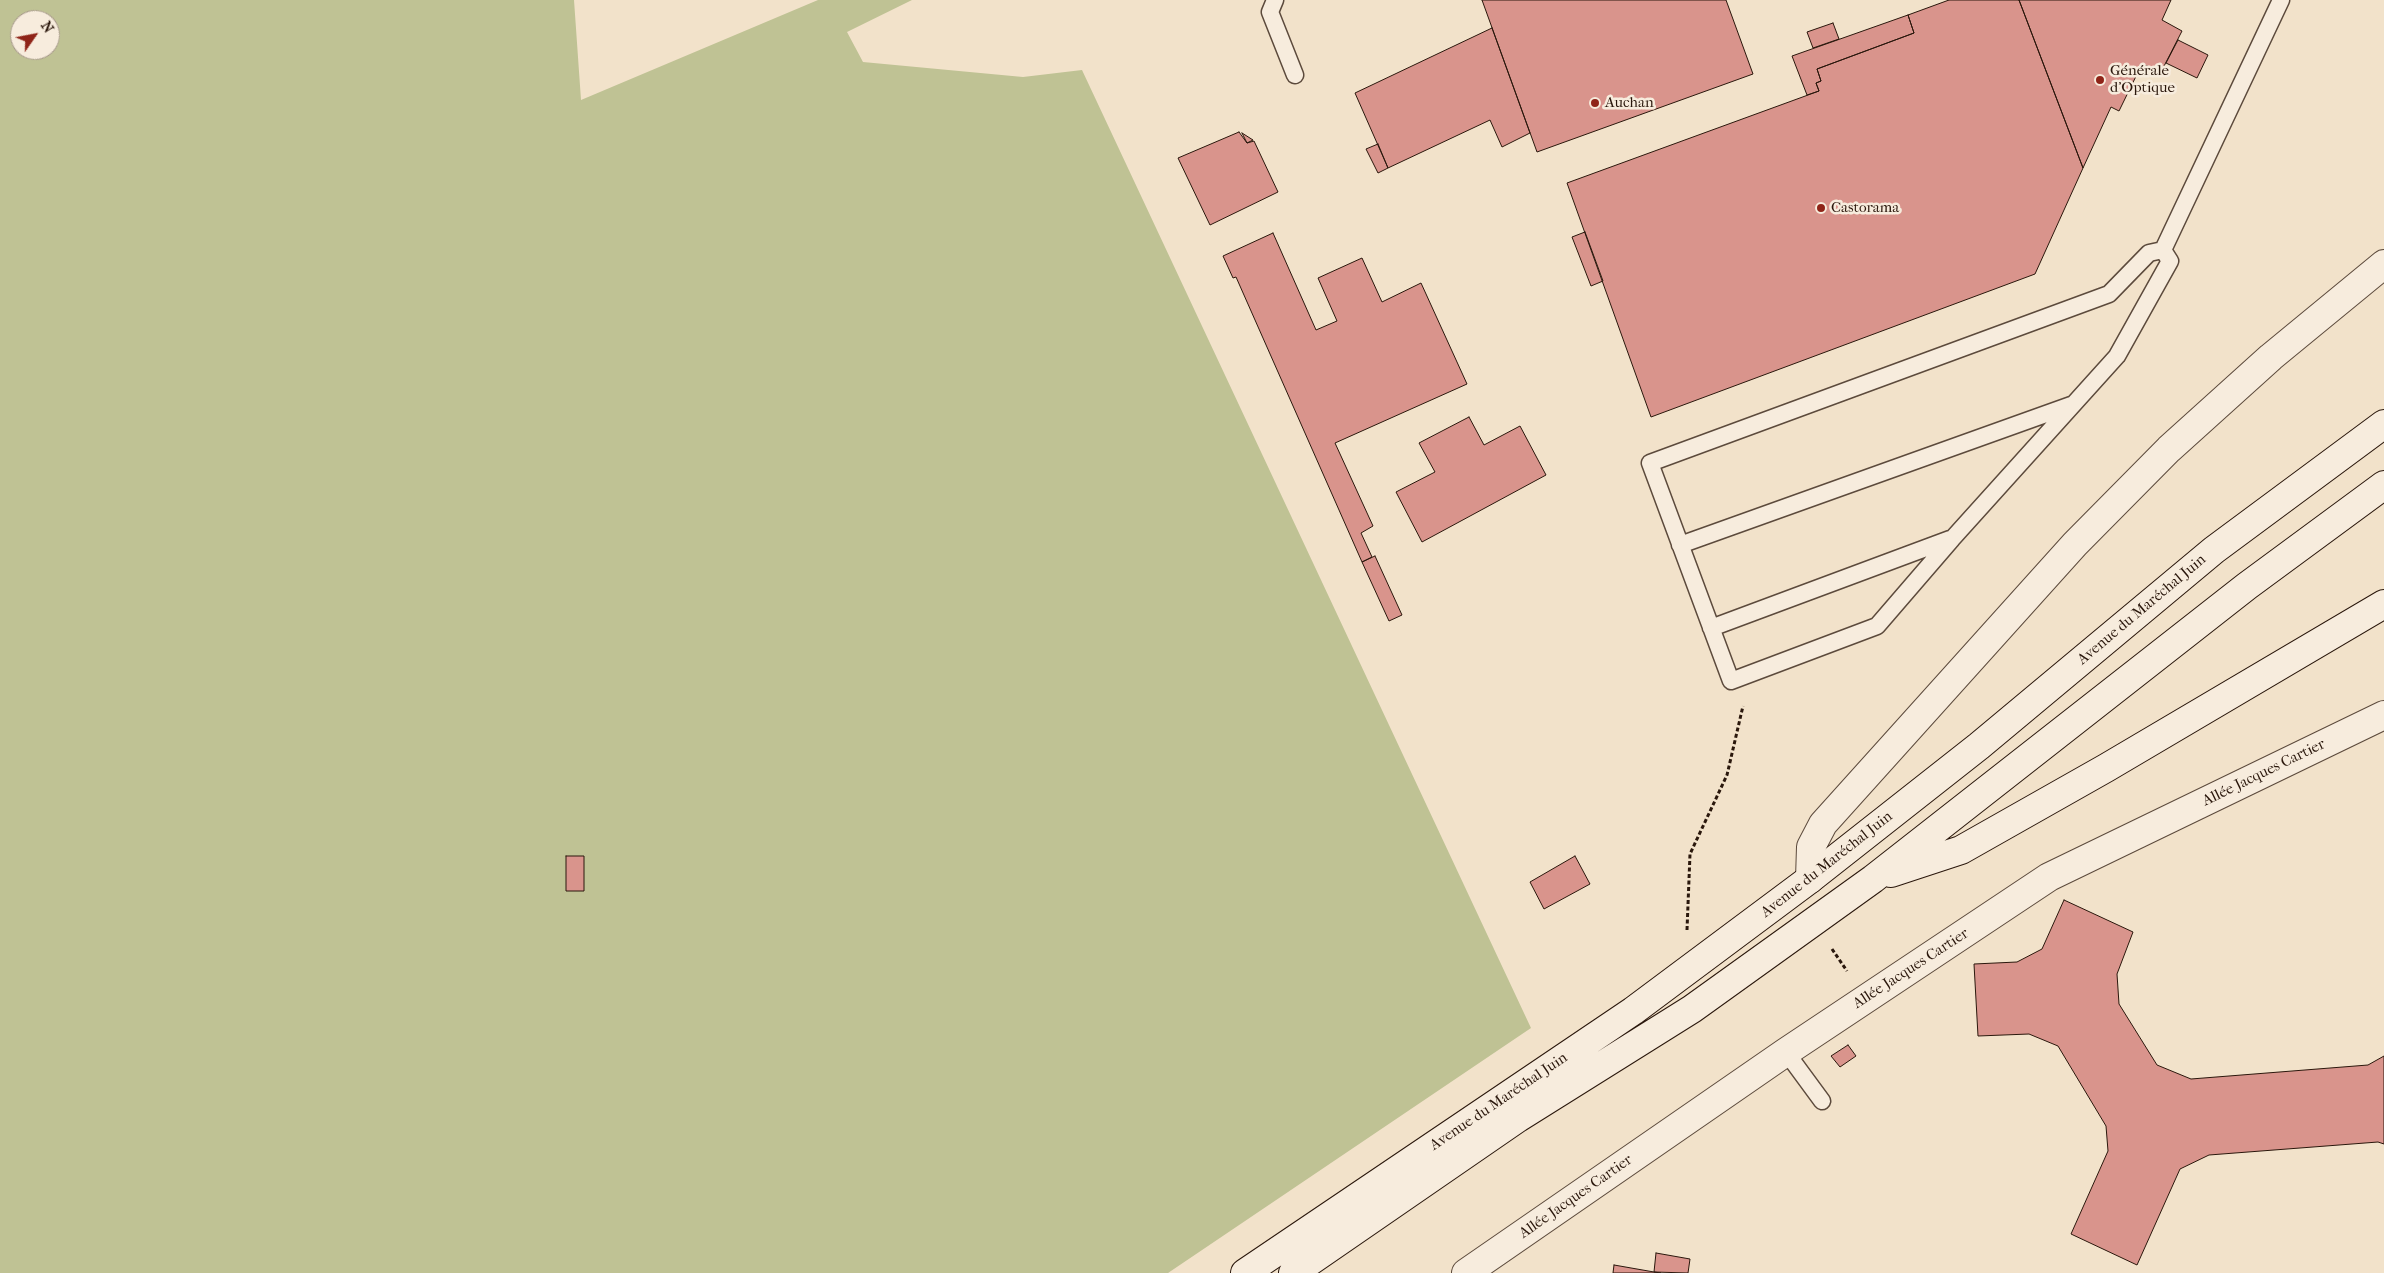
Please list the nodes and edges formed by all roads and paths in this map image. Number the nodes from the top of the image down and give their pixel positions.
1 (1275, 0) edge
2 (2281, 0) edge
3 (1295, 75) dead end
4 (2163, 250) junction
5 (2384, 264) edge
6 (2074, 404) junction
7 (2384, 424) edge
8 (2384, 485) edge
9 (1952, 539) junction
10 (1680, 545) junction
11 (2384, 604) edge
12 (1711, 628) junction
13 (1750, 674) junction
14 (2384, 715) edge
15 (1810, 879) junction
16 (1873, 879) junction
17 (1687, 932) dead end
18 (1786, 1052) junction
19 (1822, 1101) dead end
20 (1245, 1273) edge
21 (1293, 1273) edge
22 (1466, 1273) edge

1 - 3 lane
2 - 4 lane
4 - 6 lane
4 - 10 lane
5 - 15 main road
6 - 9 lane
6 - 10 lane
7 - 15 main road, Avenue du Maréchal Juin
8 - 16 main road, Avenue du Maréchal Juin
9 - 12 lane
9 - 13 lane
10 - 12 lane
11 - 16 main road
12 - 13 lane
13 - 17 path
14 - 18 main road, Allée Jacques Cartier
15 - 20 main road, Avenue du Maréchal Juin
16 - 21 main road, Avenue du Maréchal Juin
18 - 19 lane
18 - 22 main road, Allée Jacques Cartier

